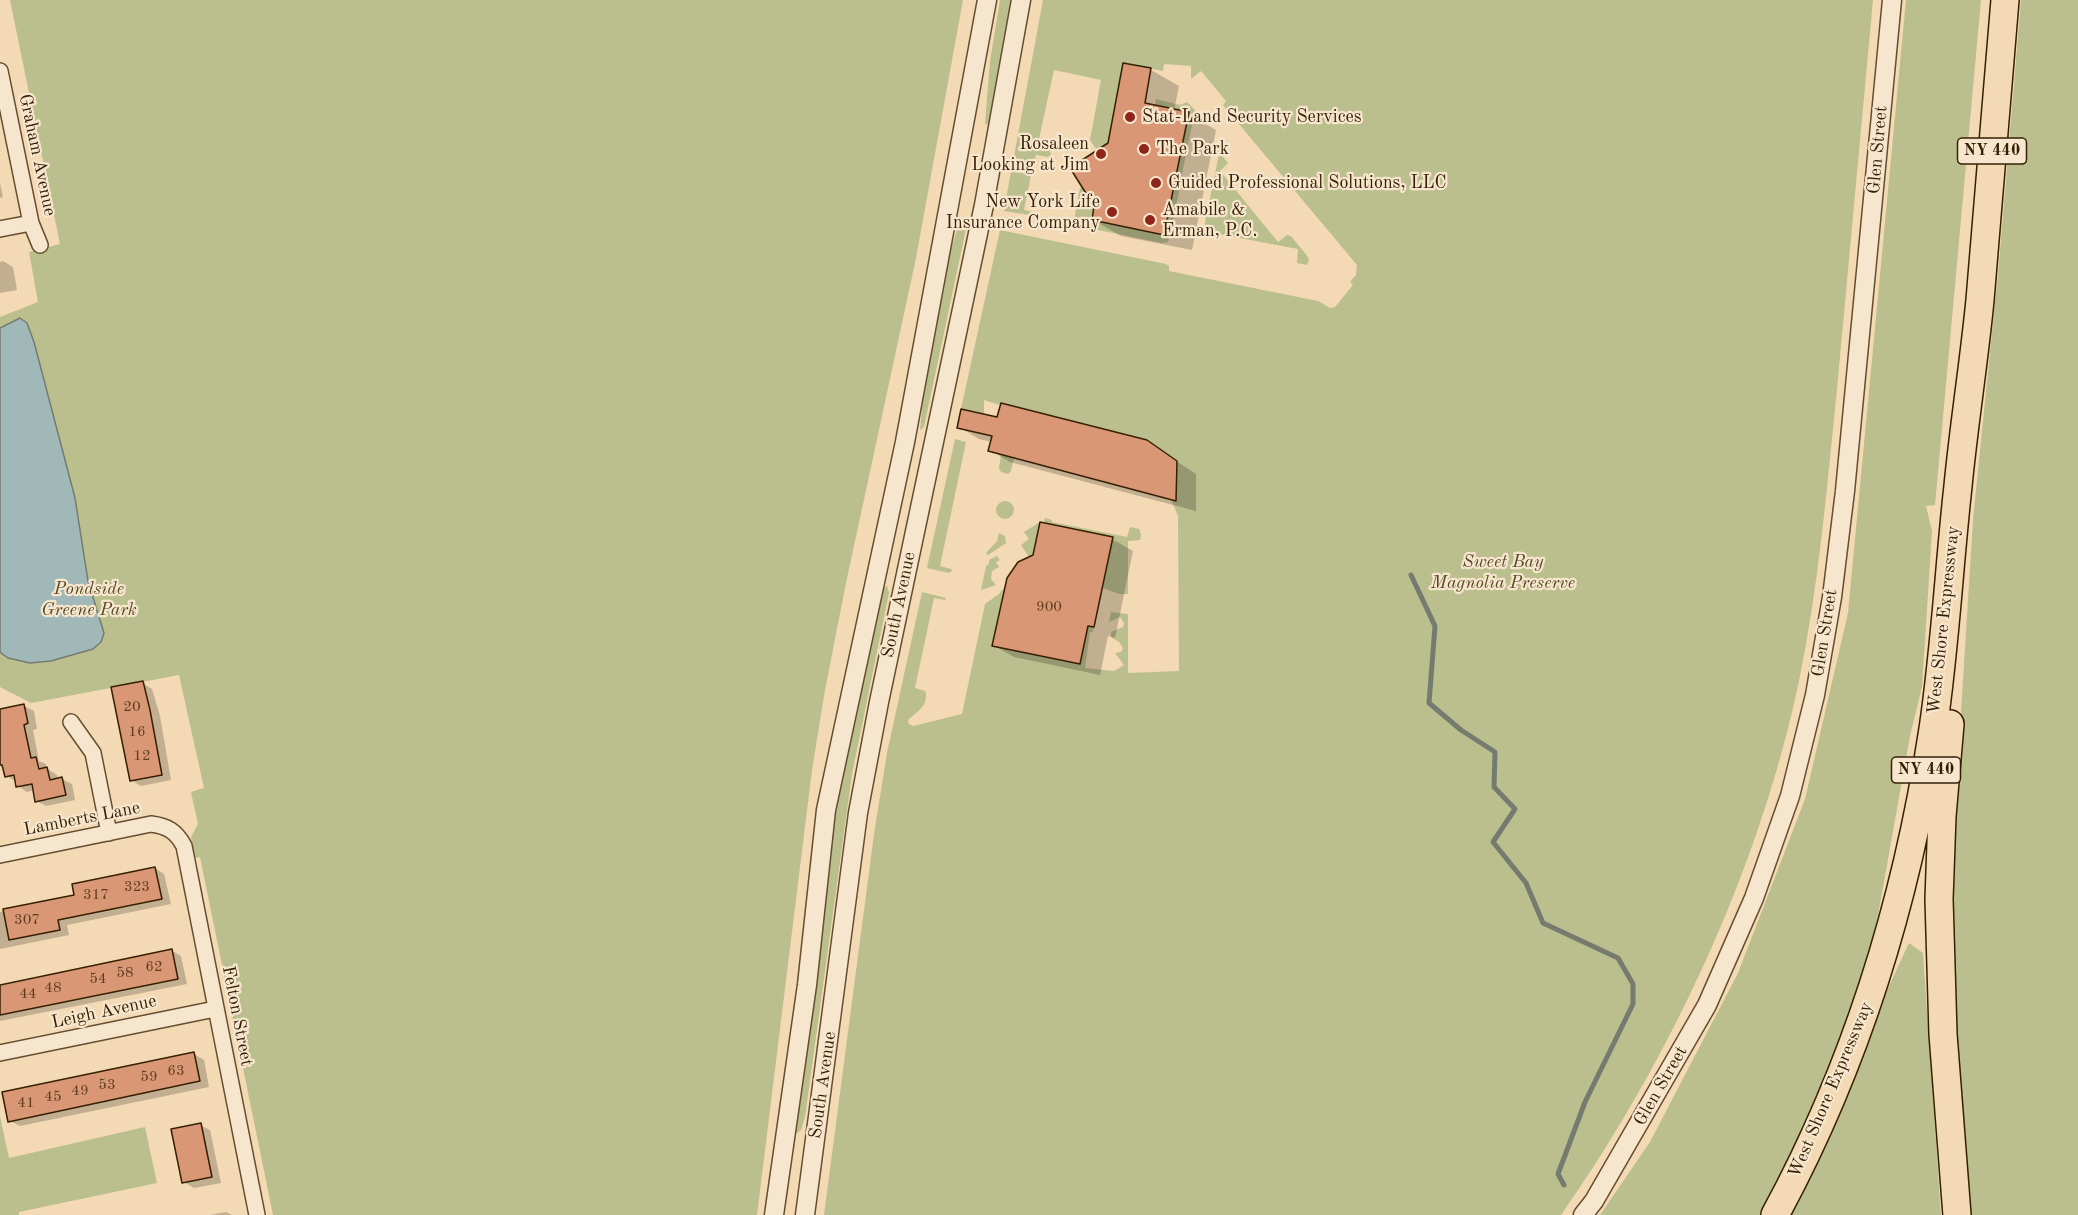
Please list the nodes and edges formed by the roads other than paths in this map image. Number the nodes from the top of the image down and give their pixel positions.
1 (987, 0) edge
2 (1021, 0) edge
3 (1892, 0) edge
4 (2005, 0) edge
5 (0, 71) edge
6 (31, 223) junction
7 (0, 229) edge
8 (40, 245) dead end
9 (1980, 301) junction
10 (72, 723) dead end
11 (170, 829) joint
12 (109, 833) junction
13 (0, 855) edge
14 (215, 1009) junction
15 (0, 1053) edge
16 (257, 1215) edge
17 (774, 1215) edge
18 (805, 1215) edge
19 (1583, 1215) edge
20 (1775, 1215) edge
21 (1957, 1215) edge

1 - 17 street, South Avenue
2 - 18 street, South Avenue
3 - 19 street, Glen Street
4 - 9 highway, West Shore Expressway / NY 440
5 - 6 street, Graham Avenue
6 - 7 street
6 - 8 street, Graham Avenue
9 - 20 highway, West Shore Expressway / NY 440
9 - 21 highway
10 - 12 street
11 - 12 street, Lamberts Lane
11 - 14 street, Felton Street
12 - 13 street, Lamberts Lane
14 - 15 street, Leigh Avenue
14 - 16 street, Felton Street

